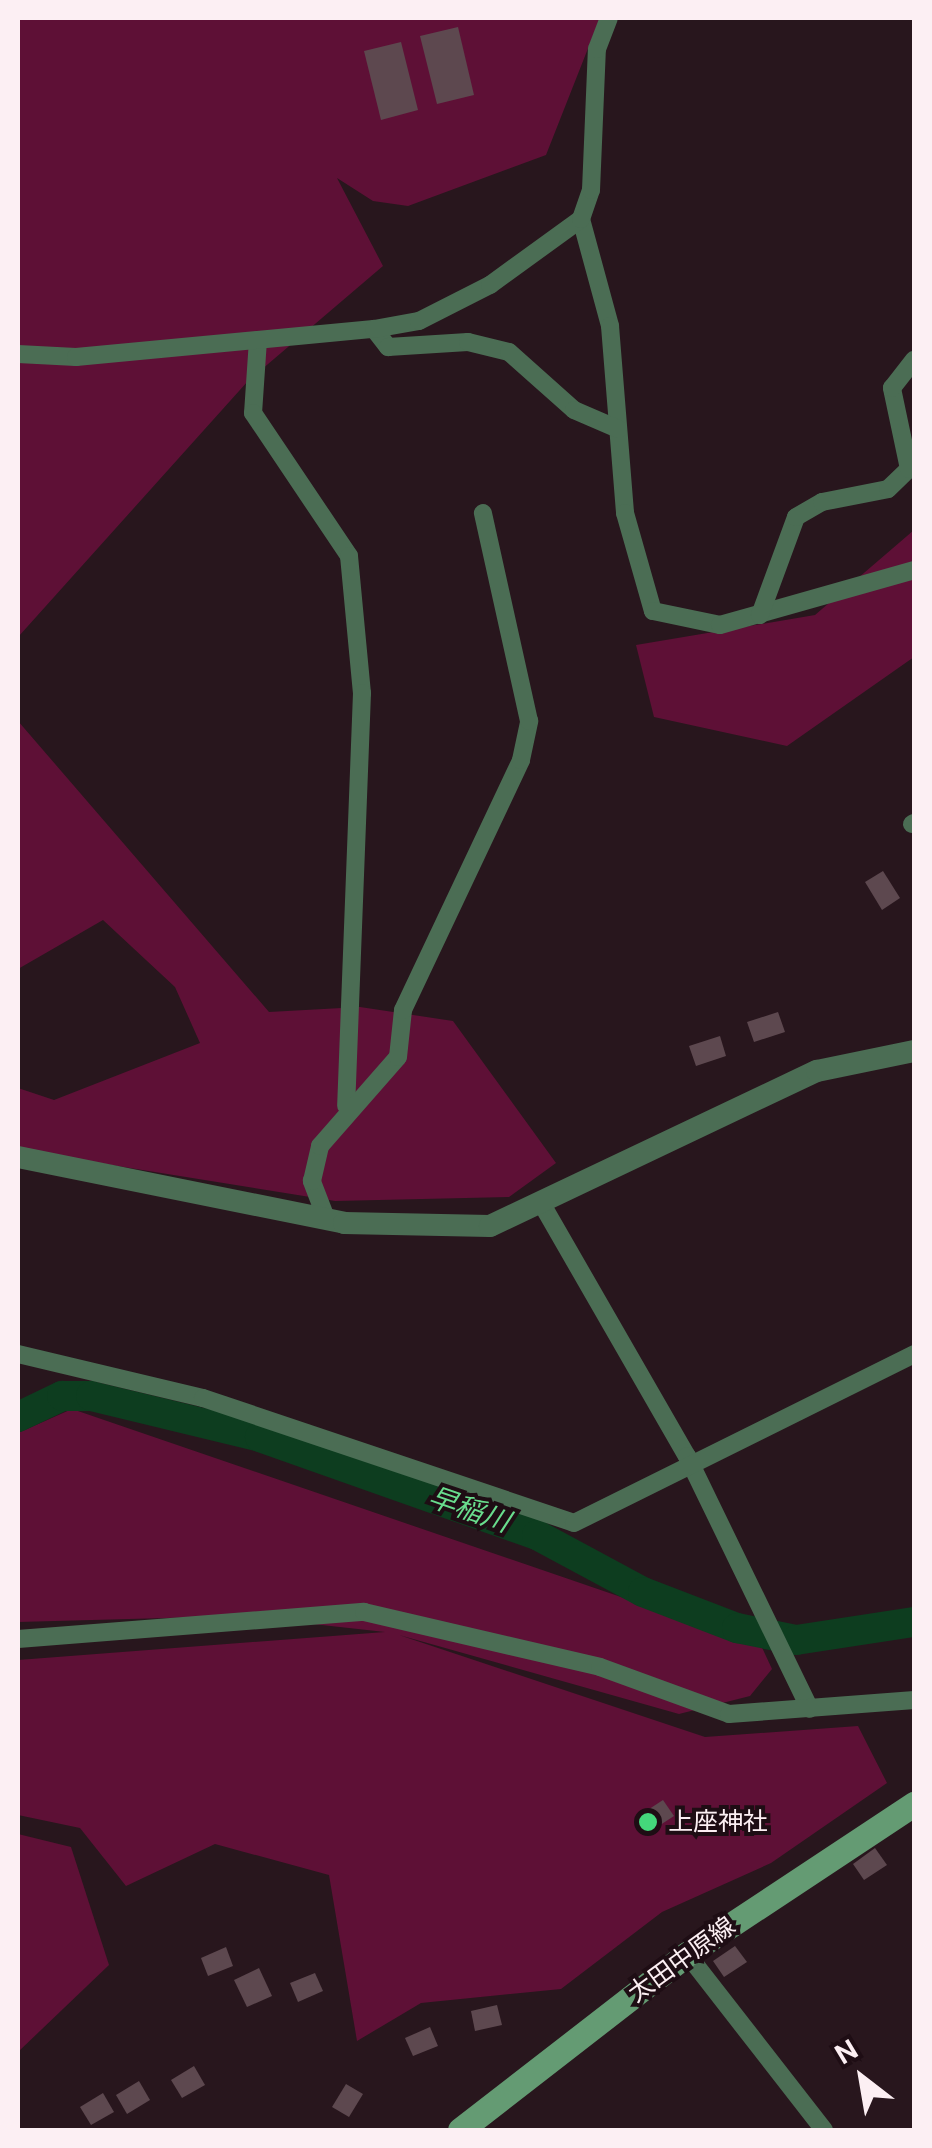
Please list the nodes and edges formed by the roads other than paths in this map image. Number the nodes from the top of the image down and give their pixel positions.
1 (609, 18) edge
2 (580, 219) junction
3 (374, 328) junction
4 (258, 340) junction
5 (18, 354) edge
6 (914, 360) edge
7 (618, 429) junction
8 (482, 514) dead end
9 (914, 570) edge
10 (760, 616) junction
11 (914, 1050) edge
12 (346, 1106) junction
13 (18, 1157) edge
14 (542, 1206) junction
15 (326, 1218) junction
16 (18, 1354) edge
17 (914, 1354) edge
18 (690, 1465) junction
19 (18, 1639) edge
20 (914, 1700) edge
21 (810, 1709) junction
22 (914, 1804) edge
23 (687, 1954) junction
24 (460, 2130) edge
25 (824, 2130) edge

1 - 2 street
2 - 3 street
2 - 7 street
3 - 4 street
3 - 7 street
4 - 5 street
4 - 12 street
6 - 10 street
7 - 10 street
8 - 12 street
9 - 10 street
11 - 14 street
12 - 15 street
13 - 15 street
14 - 15 street
14 - 18 street
16 - 18 street
17 - 18 street
18 - 21 street
19 - 21 street
20 - 21 street
22 - 23 main road, 太田中原線
23 - 24 main road, 太田中原線
23 - 25 street

